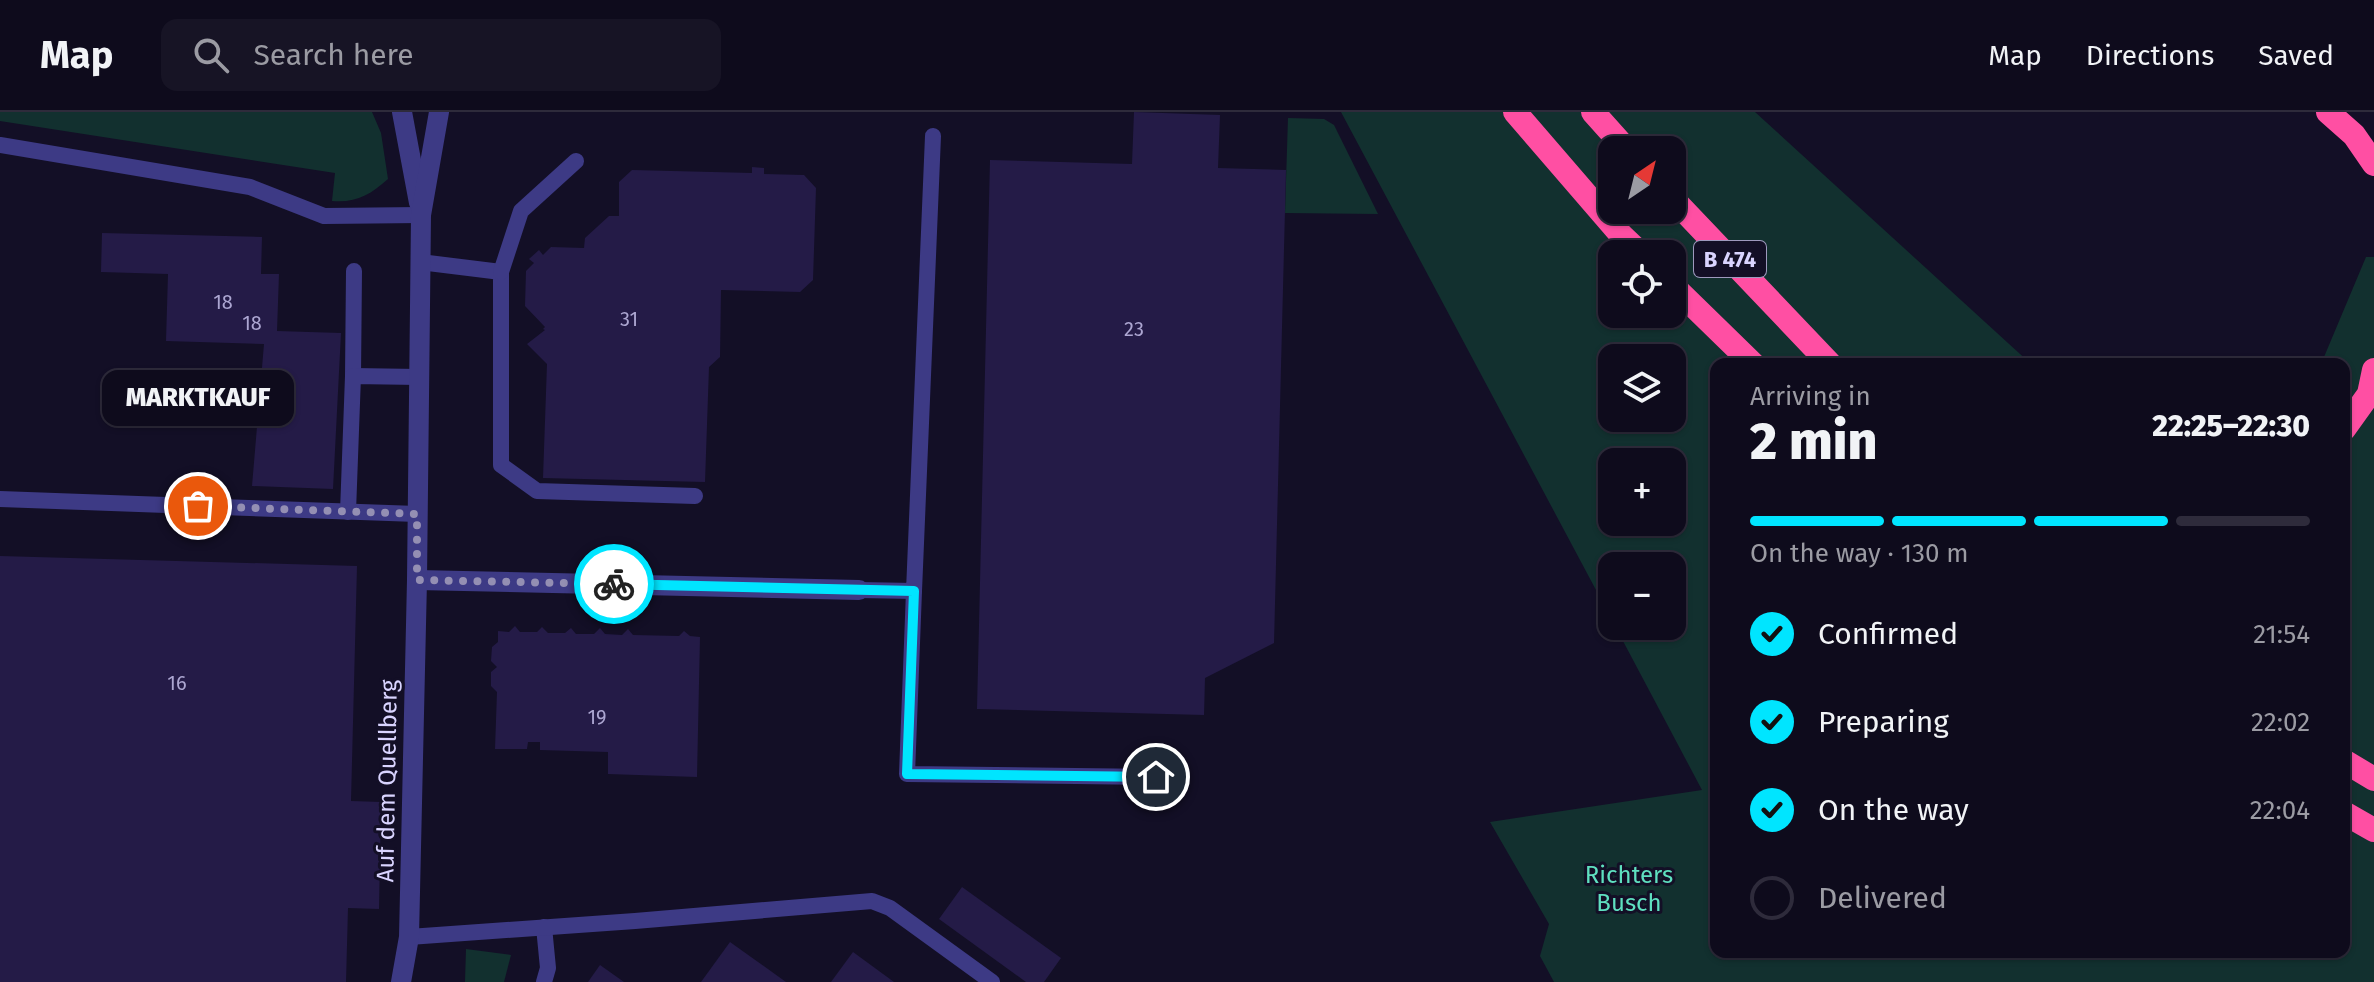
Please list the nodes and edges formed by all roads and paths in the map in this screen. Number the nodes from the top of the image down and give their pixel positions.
1 (402, 112) edge
2 (439, 112) edge
3 (1515, 112) edge
4 (1593, 112) edge
5 (2328, 112) edge
6 (933, 136) dead end
7 (1614, 136) edge
8 (0, 145) edge
9 (576, 161) dead end
10 (2374, 164) edge
11 (1686, 213) edge
12 (421, 215) junction
13 (1626, 240) edge
14 (420, 262) junction
15 (354, 271) dead end
16 (501, 272) junction
17 (1686, 299) edge
18 (1788, 321) junction
19 (1747, 358) edge
20 (1824, 358) edge
21 (1833, 358) edge
22 (2374, 370) edge
23 (353, 376) junction
24 (419, 377) junction
25 (2350, 421) edge
26 (695, 496) dead end
27 (0, 499) edge
28 (348, 512) junction
29 (417, 514) junction
30 (417, 580) junction
31 (859, 590) joint
32 (914, 591) junction
33 (2350, 765) edge
34 (1156, 777) dead end
35 (2374, 779) edge
36 (2350, 816) edge
37 (2374, 830) edge
38 (544, 927) junction
39 (409, 937) junction
40 (401, 982) edge
41 (544, 982) edge
42 (992, 982) edge

1 - 12 street, Auf dem Quellberg
2 - 12 street, Auf dem Quellberg
3 - 13 highway
4 - 7 highway
5 - 10 highway
6 - 32 lane
8 - 12 lane
9 - 16 lane
11 - 18 highway, B 474
12 - 14 street, Auf dem Quellberg
14 - 16 lane
14 - 24 street, Auf dem Quellberg
15 - 23 lane
16 - 26 lane
17 - 19 highway, B 474
18 - 20 highway, B 474
18 - 21 highway
22 - 25 highway
23 - 24 lane
23 - 28 lane
24 - 29 street, Auf dem Quellberg
27 - 28 lane
28 - 29 lane
29 - 30 street, Auf dem Quellberg
30 - 31 street
30 - 39 street, Auf dem Quellberg
31 - 32 lane
32 - 34 lane
33 - 35 highway
36 - 37 highway
38 - 39 lane
38 - 41 lane
38 - 42 lane
39 - 40 street, Auf dem Quellberg

